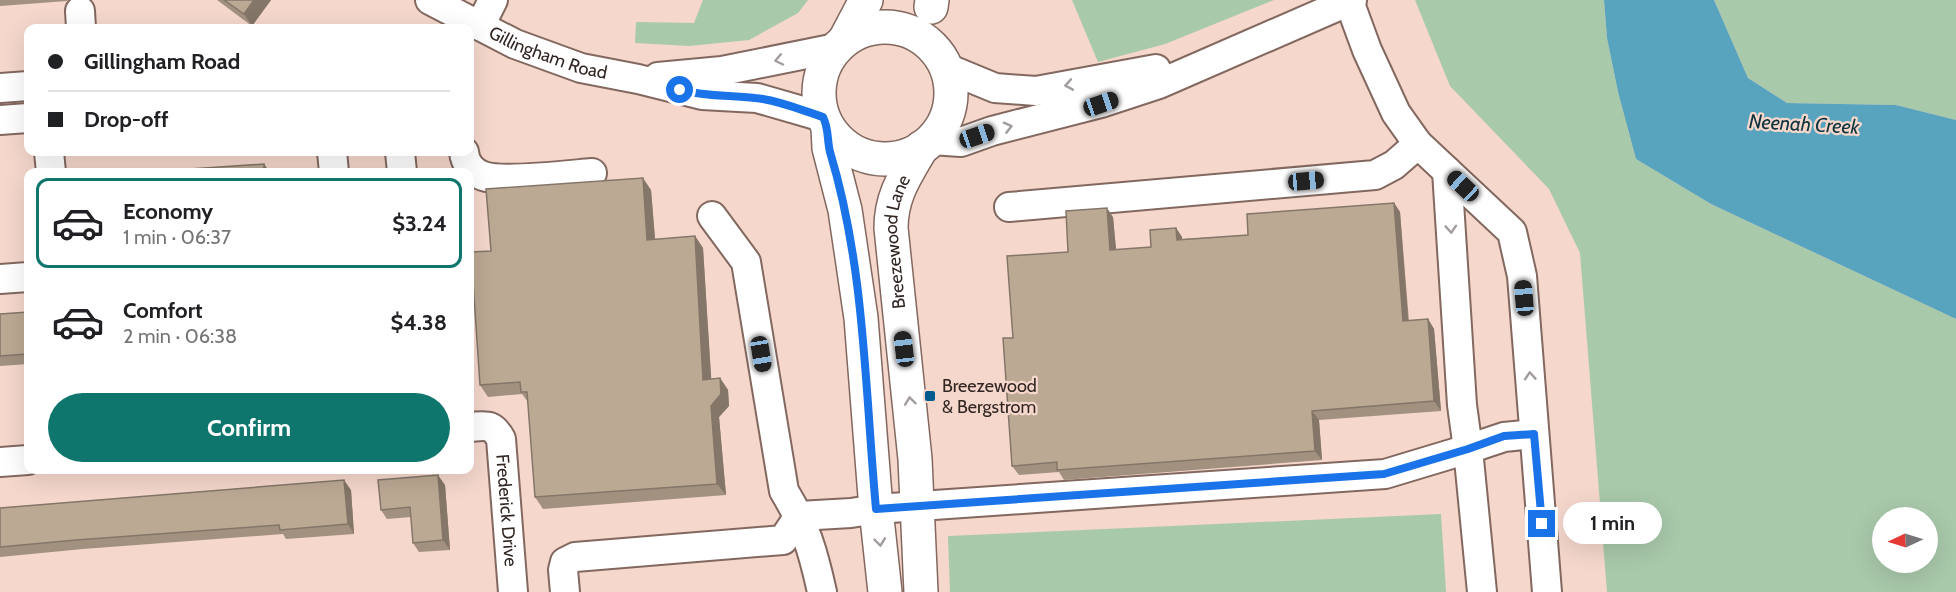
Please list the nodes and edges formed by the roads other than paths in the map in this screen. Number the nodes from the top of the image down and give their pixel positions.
1 (430, 0) edge
2 (493, 0) edge
3 (866, 0) edge
4 (1350, 1) edge
5 (931, 2) edge
6 (469, 24) edge
7 (474, 26) edge
8 (841, 43) junction
9 (1229, 52) junction
10 (945, 62) junction
11 (638, 79) junction
12 (24, 86) edge
13 (0, 88) edge
14 (24, 118) edge
15 (0, 120) edge
16 (826, 122) junction
17 (927, 143) junction
18 (1419, 144) junction
19 (474, 171) edge
20 (1447, 171) junction
21 (592, 173) dead end
22 (1009, 207) dead end
23 (712, 216) dead end
24 (24, 277) edge
25 (0, 279) edge
26 (483, 428) edge
27 (1534, 434) junction
28 (1468, 449) junction
29 (24, 460) edge
30 (0, 462) edge
31 (917, 507) junction
32 (876, 509) junction
33 (799, 516) junction
34 (513, 592) edge
35 (565, 592) edge
36 (822, 592) edge
37 (885, 592) edge
38 (921, 592) edge
39 (1482, 592) edge
40 (1547, 592) edge

1 - 6 street, Gillingham Road
2 - 6 street
3 - 8 main road
4 - 9 street
4 - 18 street
5 - 10 main road
7 - 11 street, Gillingham Road
8 - 10 main road
8 -> 11 street, Gillingham Road
8 - 16 main road
9 -> 10 street
17 -> 9 street
10 - 17 main road
11 - 16 street, Gillingham Road
12 - 13 street
14 - 15 street
16 - 17 main road
16 - 32 main road
31 -> 17 main road, Breezewood Lane
18 - 20 street
18 - 22 street
19 - 21 street
27 -> 20 street
20 -> 28 street
23 - 33 street
24 - 25 street
26 - 34 street, Frederick Drive
27 - 28 street
27 - 40 street
28 - 31 street
28 - 39 street
29 - 30 street
31 - 32 street
31 - 38 main road, Breezewood Lane
32 - 33 street
32 -> 37 main road
33 - 35 street
33 - 36 street

